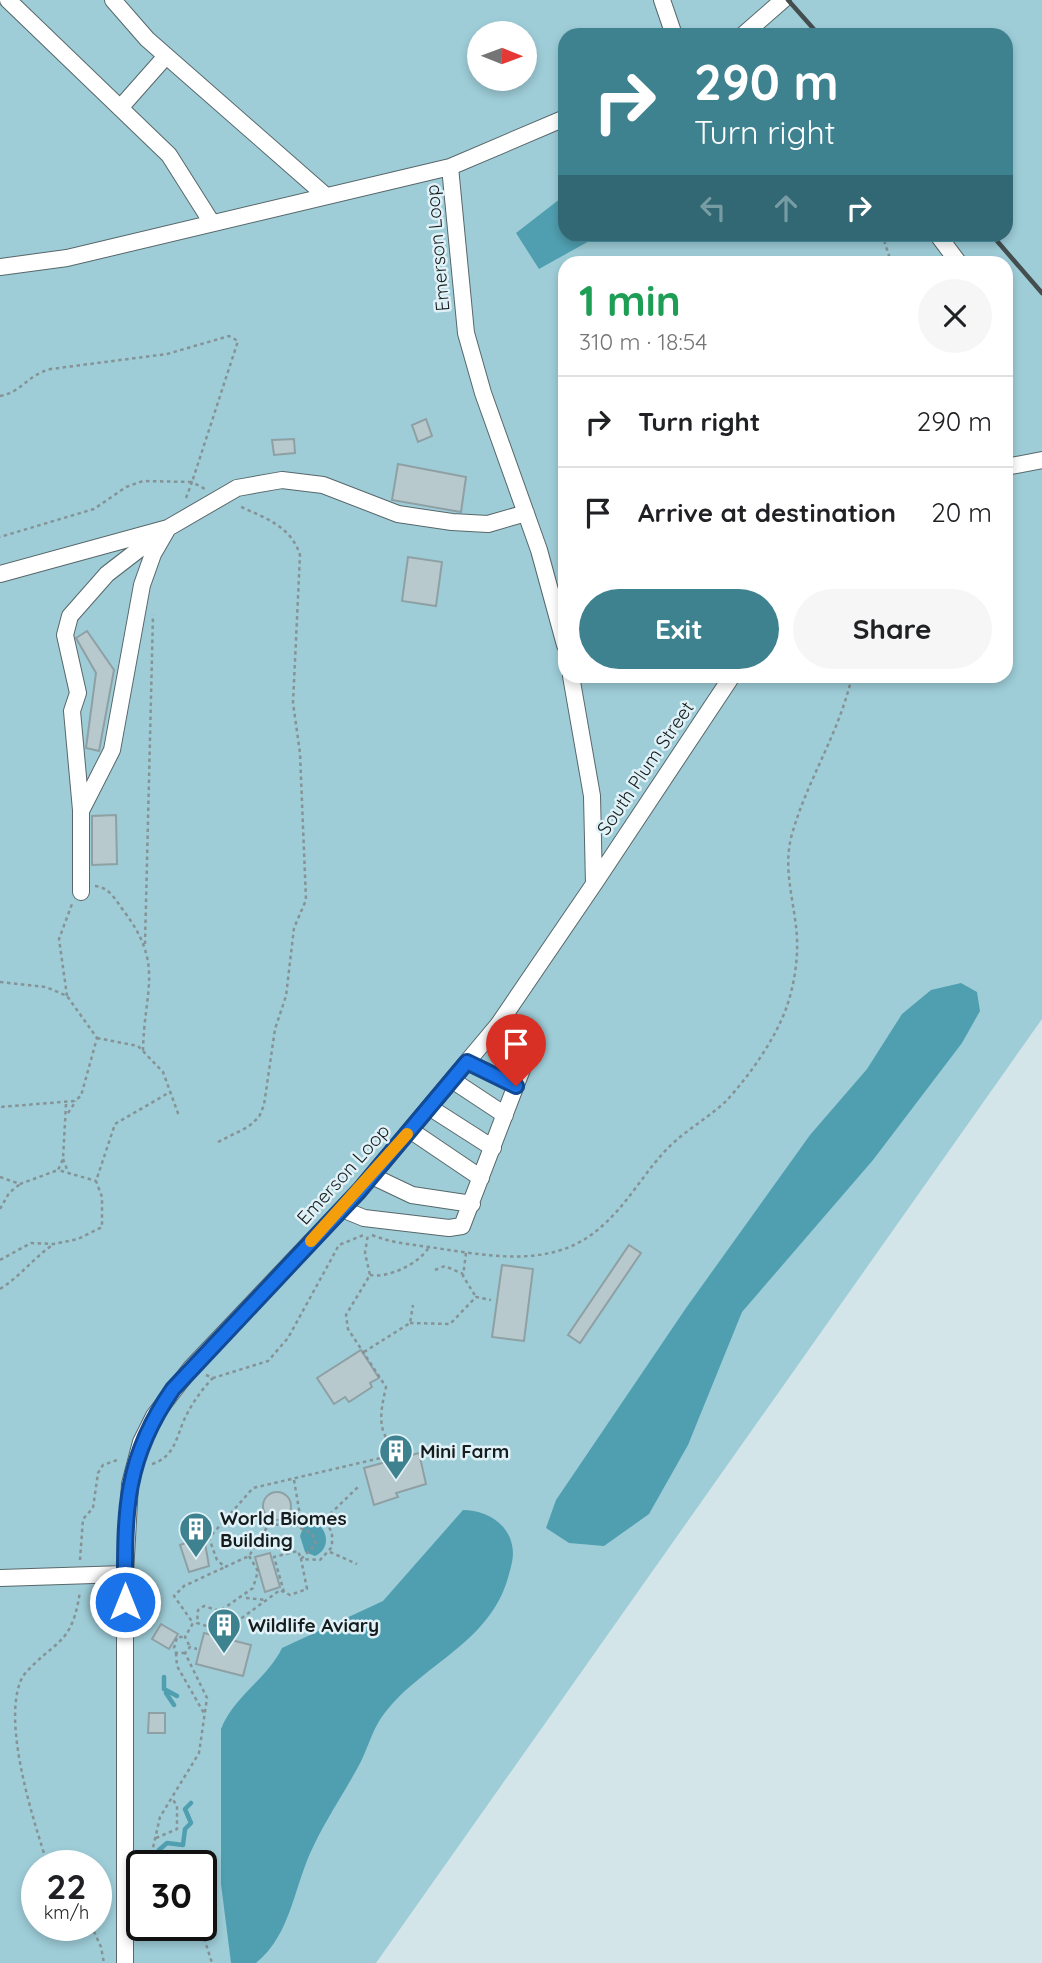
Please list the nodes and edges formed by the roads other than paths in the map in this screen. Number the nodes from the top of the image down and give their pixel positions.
1 (8, 0) edge
2 (113, 0) edge
3 (662, 0) edge
4 (783, 0) edge
5 (672, 28) edge
6 (751, 28) edge
7 (166, 56) junction
8 (120, 108) junction
9 (558, 121) edge
10 (450, 167) junction
11 (326, 196) junction
12 (212, 223) junction
13 (0, 267) edge
14 (1042, 460) edge
15 (1013, 466) edge
16 (526, 513) junction
17 (173, 526) junction
18 (0, 574) edge
19 (558, 621) edge
20 (572, 683) edge
21 (727, 683) edge
22 (81, 811) junction
23 (594, 884) junction
24 (81, 892) road end
25 (490, 1035) junction
26 (467, 1062) junction
27 (452, 1080) junction
28 (516, 1086) junction
29 (429, 1107) junction
30 (505, 1115) junction
31 (410, 1130) junction
32 (492, 1148) junction
33 (372, 1176) junction
34 (481, 1178) junction
35 (472, 1204) junction
36 (342, 1209) junction
37 (125, 1574) junction
38 (0, 1578) edge
39 (125, 1963) edge

1 - 8 street
2 - 7 street
3 - 5 street
4 - 6 street
7 - 8 street
7 - 11 street
8 - 12 street
9 - 10 street
10 - 11 street, Emerson Loop
10 - 16 street, Emerson Loop
11 - 12 street, Emerson Loop
12 - 13 street, Emerson Loop
14 - 15 street
16 - 17 street
16 - 19 street, Emerson Loop
17 - 18 street
17 - 22 street
17 - 22 street
20 - 23 street
21 - 23 street, South Plum Street
22 - 24 street
23 - 25 street, Emerson Loop
25 - 26 street, Emerson Loop
25 - 28 street
26 - 27 street, Emerson Loop
26 - 28 street
27 - 29 street, Emerson Loop
27 - 30 street
28 - 30 street
29 - 31 street, Emerson Loop
29 - 32 street
30 - 32 street
31 - 33 street, Emerson Loop
31 - 34 street
32 - 34 street
33 - 35 street
33 - 36 street, Emerson Loop
34 - 35 street
35 - 36 street
36 - 37 street, Emerson Loop
37 - 38 street
37 - 39 street, Emerson Loop

